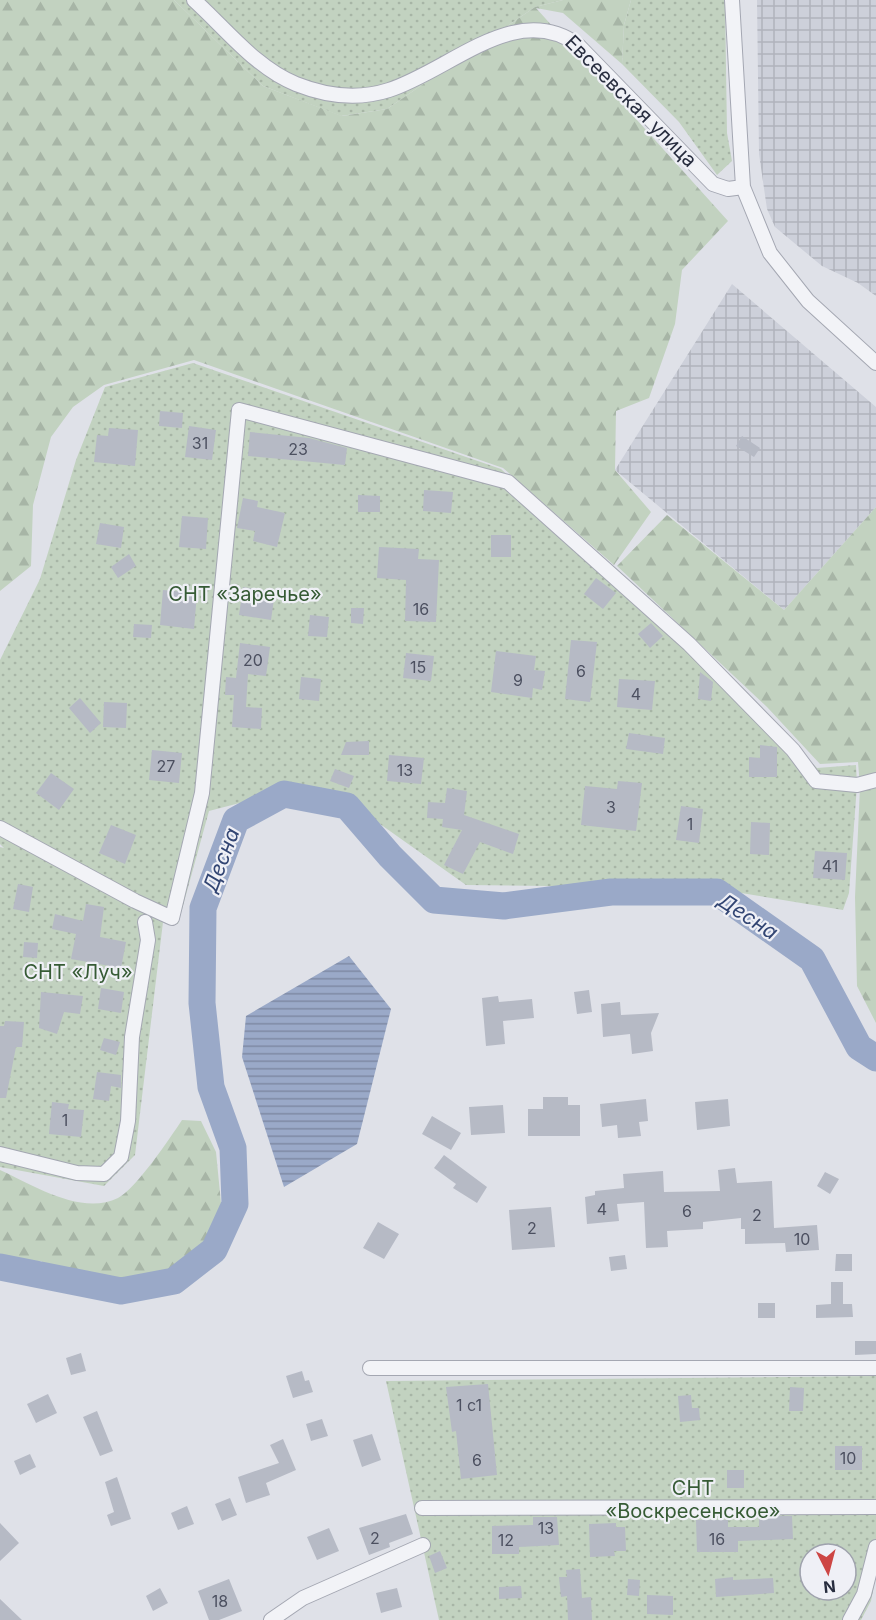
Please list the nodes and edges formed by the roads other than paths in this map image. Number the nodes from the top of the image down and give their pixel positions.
1 (194, 0) edge
2 (732, 0) edge
3 (743, 187) junction
4 (876, 363) edge
5 (876, 780) edge
6 (0, 828) edge
7 (145, 922) dead end
8 (0, 1154) edge
9 (370, 1368) dead end
10 (876, 1368) edge
11 (876, 1507) edge
12 (422, 1508) dead end
13 (423, 1545) dead end
14 (876, 1547) edge
15 (271, 1620) edge
16 (850, 1620) edge

1 - 3 street, Евсеевская улица
2 - 3 street
3 - 4 street
5 - 6 street
7 - 8 street
9 - 10 street
11 - 12 street
13 - 15 street
14 - 16 street

